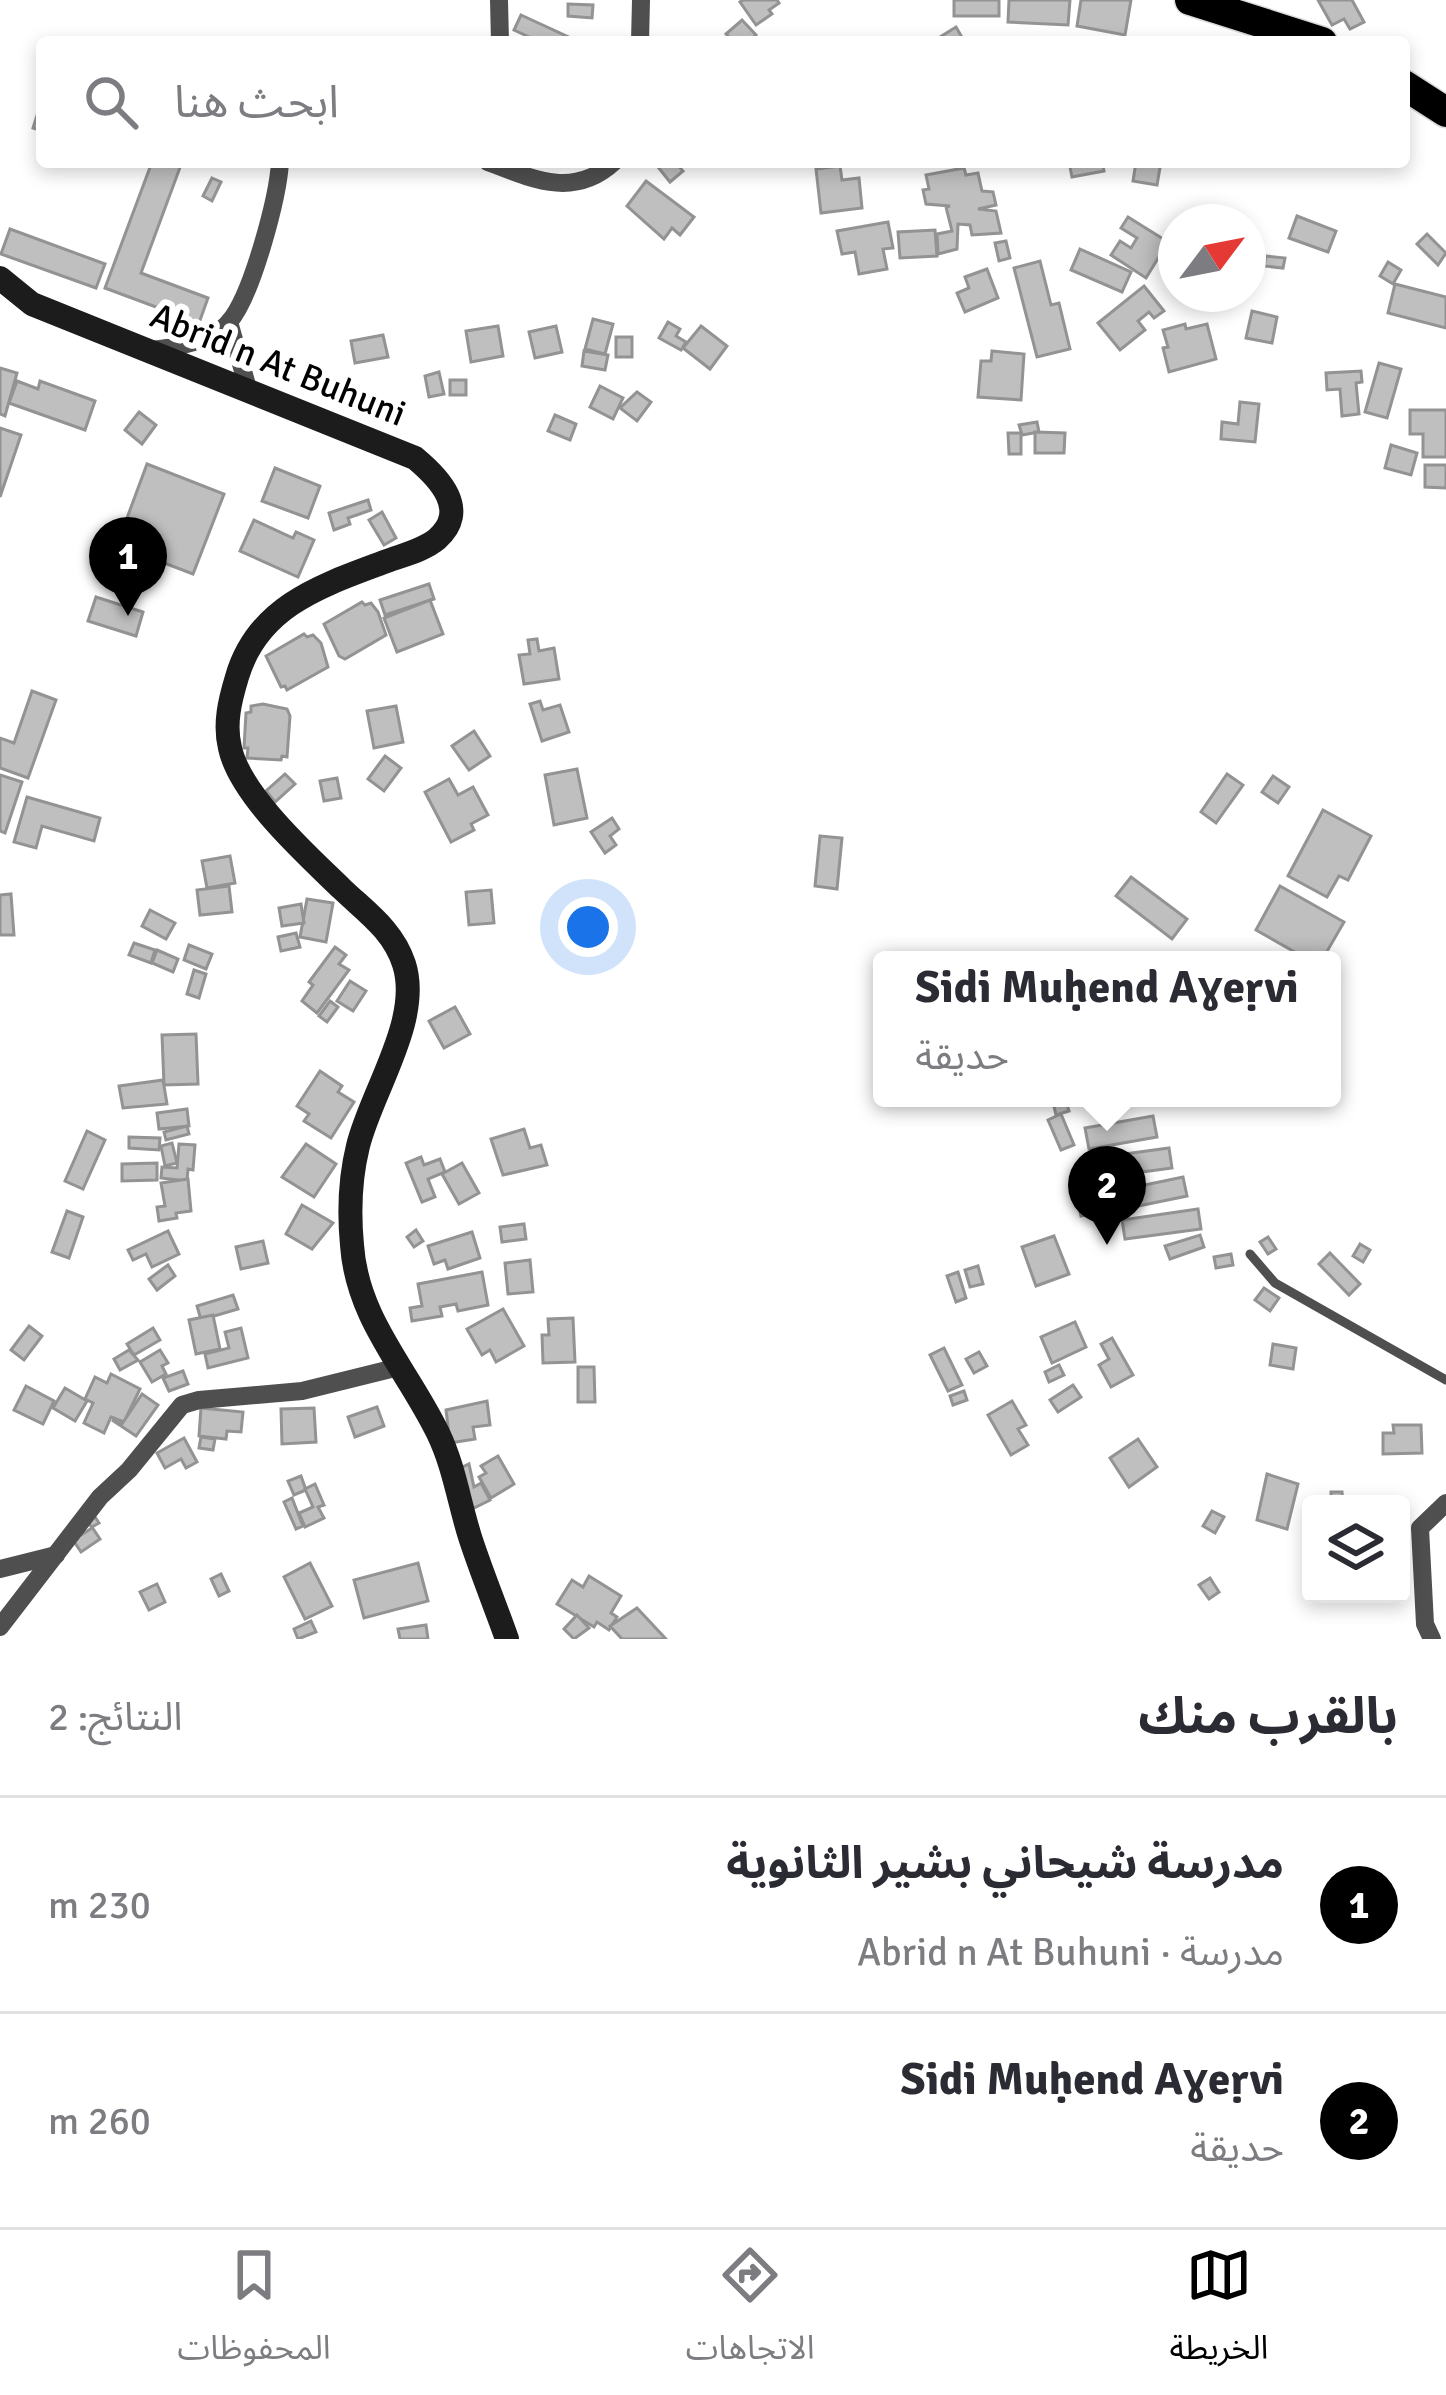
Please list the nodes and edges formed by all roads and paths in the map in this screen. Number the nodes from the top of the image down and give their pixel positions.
1 (500, 0) edge
2 (641, 0) edge
3 (1202, 2) edge
4 (500, 36) edge
5 (640, 36) edge
6 (1304, 36) edge
7 (1410, 89) edge
8 (1446, 112) edge
9 (279, 168) edge
10 (503, 168) edge
11 (607, 168) edge
12 (0, 278) edge
13 (229, 322) junction
14 (143, 350) junction
15 (249, 392) junction
16 (1250, 1254) dead end
17 (399, 1367) junction
18 (1446, 1380) edge
19 (1444, 1511) edge
20 (56, 1555) junction
21 (0, 1569) edge
22 (0, 1627) edge
23 (508, 1639) edge
24 (1432, 1639) edge

1 - 4 street
2 - 5 street
3 - 6 main road
7 - 8 main road
9 - 13 street
10 - 11 street
12 - 14 street, Abrid n At Buhuni
13 - 14 street
13 - 15 street
14 - 15 street, Abrid n At Buhuni
15 - 17 street, Abrid n At Buhuni
16 - 18 lane
17 - 20 street
17 - 23 street, Abrid n At Buhuni
19 - 24 street
20 - 21 street
20 - 22 street

